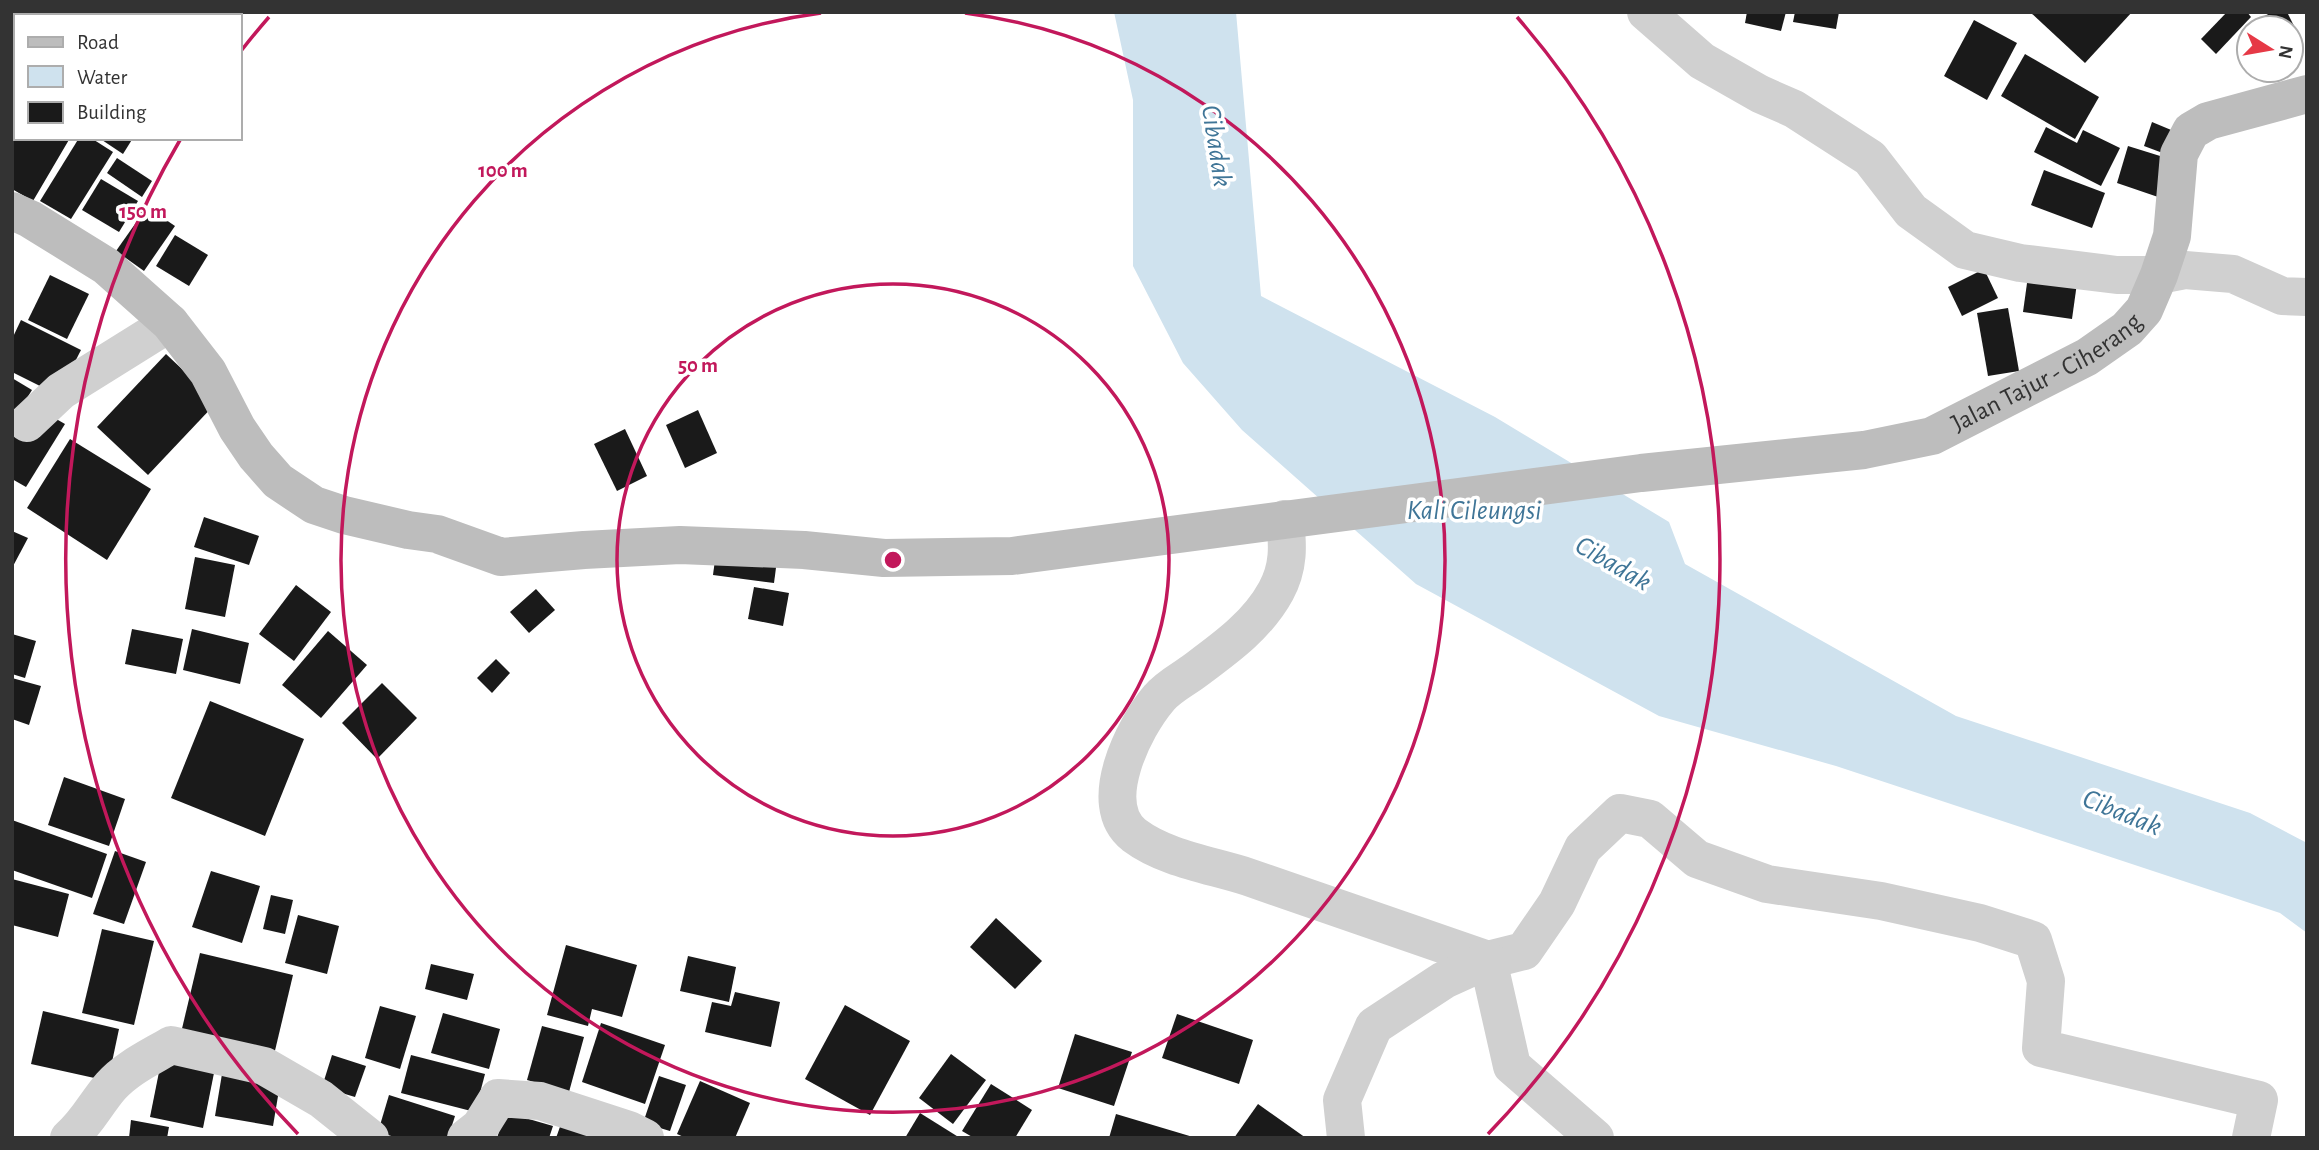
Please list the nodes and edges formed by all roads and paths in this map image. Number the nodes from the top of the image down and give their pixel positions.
1 (1646, 12) edge
2 (2307, 94) edge
3 (12, 211) edge
4 (2159, 275) junction
5 (2307, 297) edge
6 (170, 323) junction
7 (27, 423) dead end
8 (1300, 518) junction
9 (1489, 960) junction
10 (69, 1138) edge
11 (370, 1138) edge
12 (466, 1138) edge
13 (645, 1138) edge
14 (1346, 1138) edge
15 (1595, 1138) edge
16 (2251, 1138) edge

1 - 4 street
2 - 4 main road, Jalan Tajur - Ciherang
3 - 6 main road, Jalan Tajur - Ciherang
4 - 5 street
4 - 8 main road, Jalan Tajur - Ciherang
6 - 7 street
6 - 8 main road, Jalan Tajur - Ciherang
8 - 9 street
9 - 14 street
9 - 15 street
9 - 16 street
10 - 11 street
12 - 13 street

